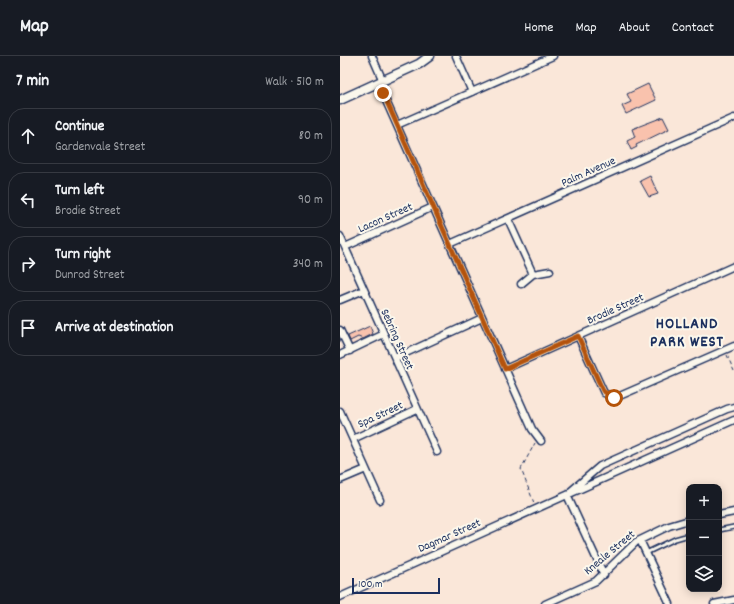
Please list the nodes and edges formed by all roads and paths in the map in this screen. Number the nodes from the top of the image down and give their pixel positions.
1 (372, 56) edge
2 (430, 56) edge
3 (456, 56) edge
4 (553, 56) edge
5 (381, 82) junction
6 (472, 92) junction
7 (340, 100) edge
8 (734, 118) edge
9 (397, 125) junction
10 (434, 208) junction
11 (508, 219) junction
12 (340, 236) edge
13 (450, 244) junction
14 (345, 247) junction
15 (734, 266) edge
16 (550, 271) dead end
17 (533, 274) junction
18 (521, 284) dead end
19 (364, 290) junction
20 (340, 300) edge
21 (482, 318) junction
22 (340, 330) edge
23 (384, 334) junction
24 (578, 336) junction
25 (734, 346) edge
26 (724, 350) junction
27 (350, 351) junction
28 (340, 356) edge
29 (394, 358) junction
30 (505, 369) junction
31 (734, 371) edge
32 (734, 407) edge
33 (417, 409) junction
34 (340, 411) edge
35 (734, 420) edge
36 (352, 439) junction
37 (539, 439) joint
38 (437, 452) dead end
39 (366, 469) junction
40 (340, 480) edge
41 (567, 494) junction
42 (380, 500) dead end
43 (538, 509) junction
44 (734, 512) edge
45 (722, 514) edge
46 (686, 521) edge
47 (734, 527) edge
48 (722, 529) edge
49 (686, 536) edge
50 (640, 540) junction
51 (646, 553) junction
52 (604, 575) junction
53 (340, 595) edge
54 (734, 600) edge
55 (545, 604) edge
56 (670, 604) edge
57 (714, 604) edge

1 - 5 street
2 - 5 street
3 - 6 street
4 - 6 street
5 - 7 street
5 - 9 street
6 - 9 street
8 - 11 street, Palm Avenue
9 - 10 street
10 - 13 street
10 - 14 street, Lacon Street
11 - 13 street, Palm Avenue
11 - 17 street
12 - 14 street, Sebring Street
13 - 21 street
14 - 19 street, Sebring Street
15 - 24 street, Brodie Street
16 - 17 street
17 - 18 street
19 - 20 street
19 - 23 street, Sebring Street
21 - 29 street
21 - 30 street
22 - 27 street
23 - 27 street
23 - 29 street, Sebring Street
24 - 26 street
24 - 30 street, Brodie Street
25 - 26 street
26 - 31 path
27 - 28 street
29 - 33 street, Sebring Street
30 - 37 street
32 - 41 street, Dagmar Street
33 - 36 street, Spa Street
33 - 38 street, Sebring Street
34 - 36 street
35 - 41 street, Dagmar Street
36 - 39 street
37 - 43 path
39 - 40 street
39 - 42 street
41 - 43 street, Dagmar Street
41 - 52 street
43 - 53 street, Dagmar Street
44 - 45 street
46 - 50 street, Kneale Street
47 - 48 lane
49 - 51 lane, Kneale Street
50 - 51 street
50 - 52 street, Kneale Street
51 - 56 street
52 - 55 street, Kneale Street
54 - 57 street

